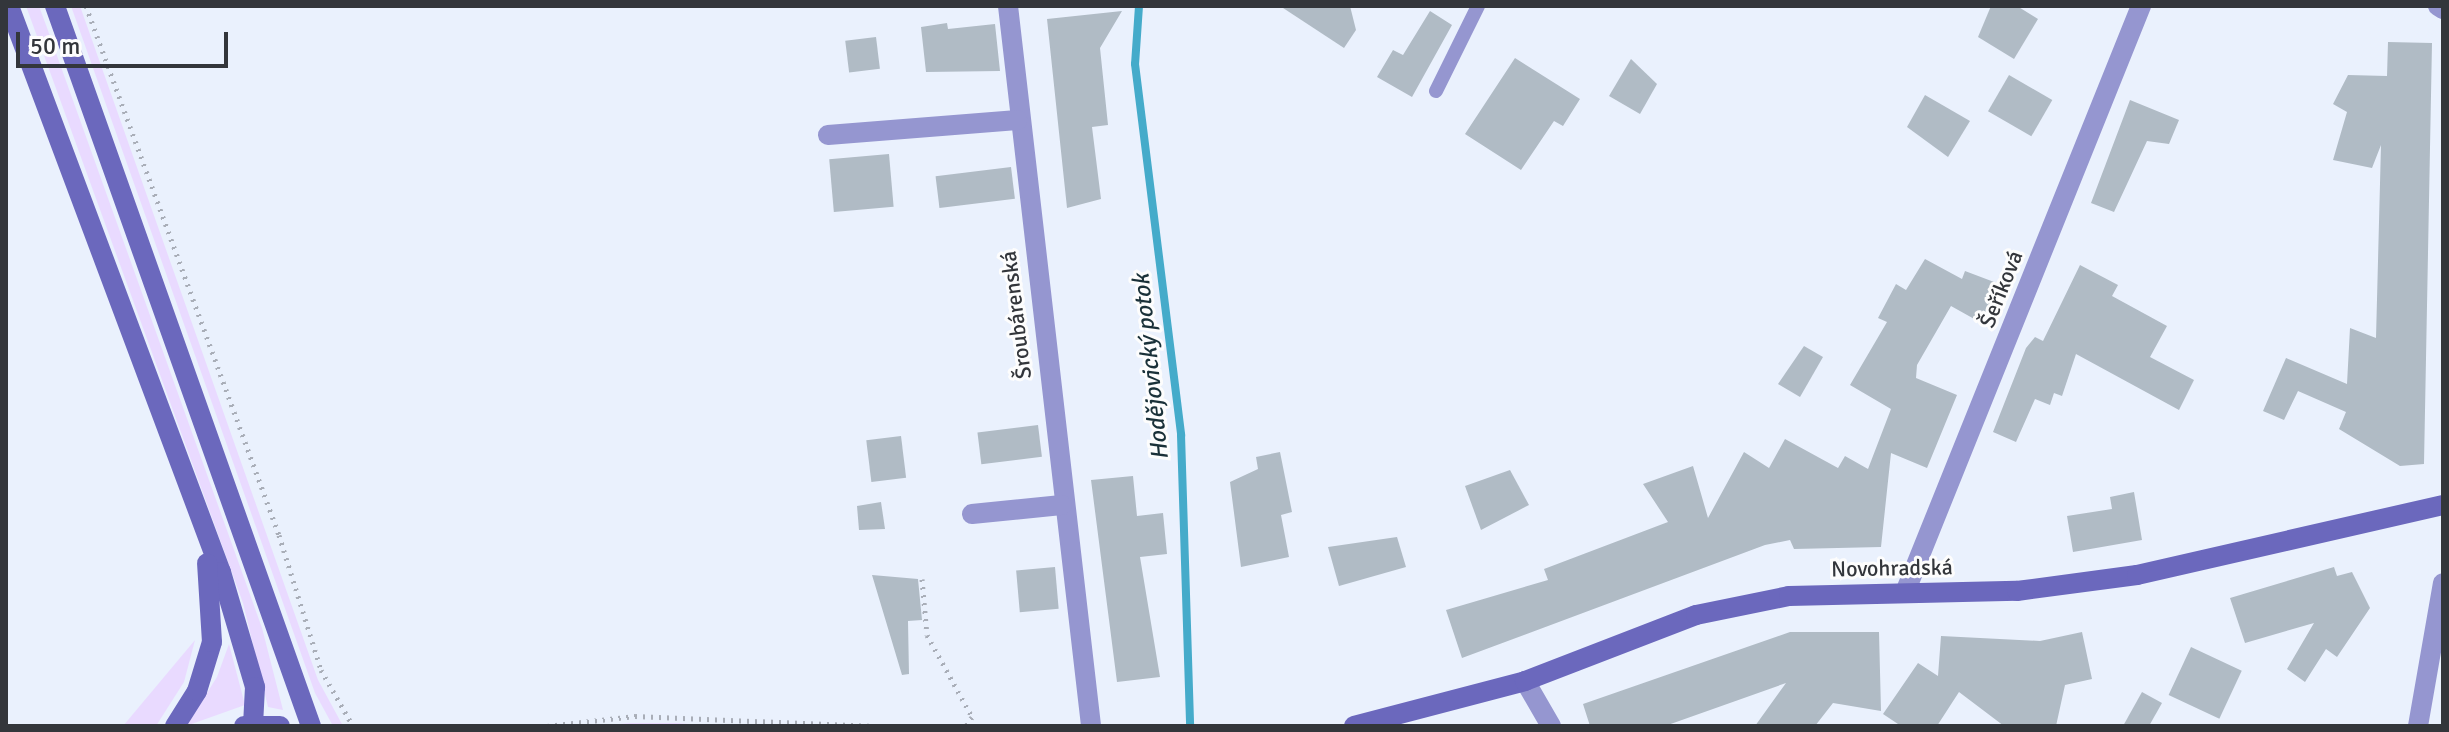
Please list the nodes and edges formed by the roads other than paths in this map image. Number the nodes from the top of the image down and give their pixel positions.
1 (9, 6) edge
2 (55, 6) edge
3 (1008, 6) edge
4 (1478, 6) edge
5 (2141, 6) edge
6 (1436, 91) dead end
7 (1017, 120) junction
8 (828, 135) dead end
9 (169, 444) junction
10 (1062, 505) junction
11 (2443, 505) edge
12 (972, 514) dead end
13 (2443, 583) edge
14 (1906, 590) junction
15 (1525, 681) junction
16 (250, 725) edge
17 (175, 726) edge
18 (280, 726) edge
19 (311, 726) edge
20 (1091, 726) edge
21 (1354, 726) edge
22 (1551, 726) edge
23 (2418, 726) edge

1 - 9 main road
2 - 19 main road
3 - 7 street, Šroubárenská
4 - 6 lane
5 - 14 street, Šeříková
7 - 8 street
7 - 10 street, Šroubárenská
9 - 16 main road
9 - 17 main road
10 - 12 street
10 - 20 street, Šroubárenská
11 - 14 main road, Novohradská
13 - 23 street
14 - 15 main road, Novohradská
15 - 21 main road, Novohradská
15 - 22 street
16 - 18 main road

